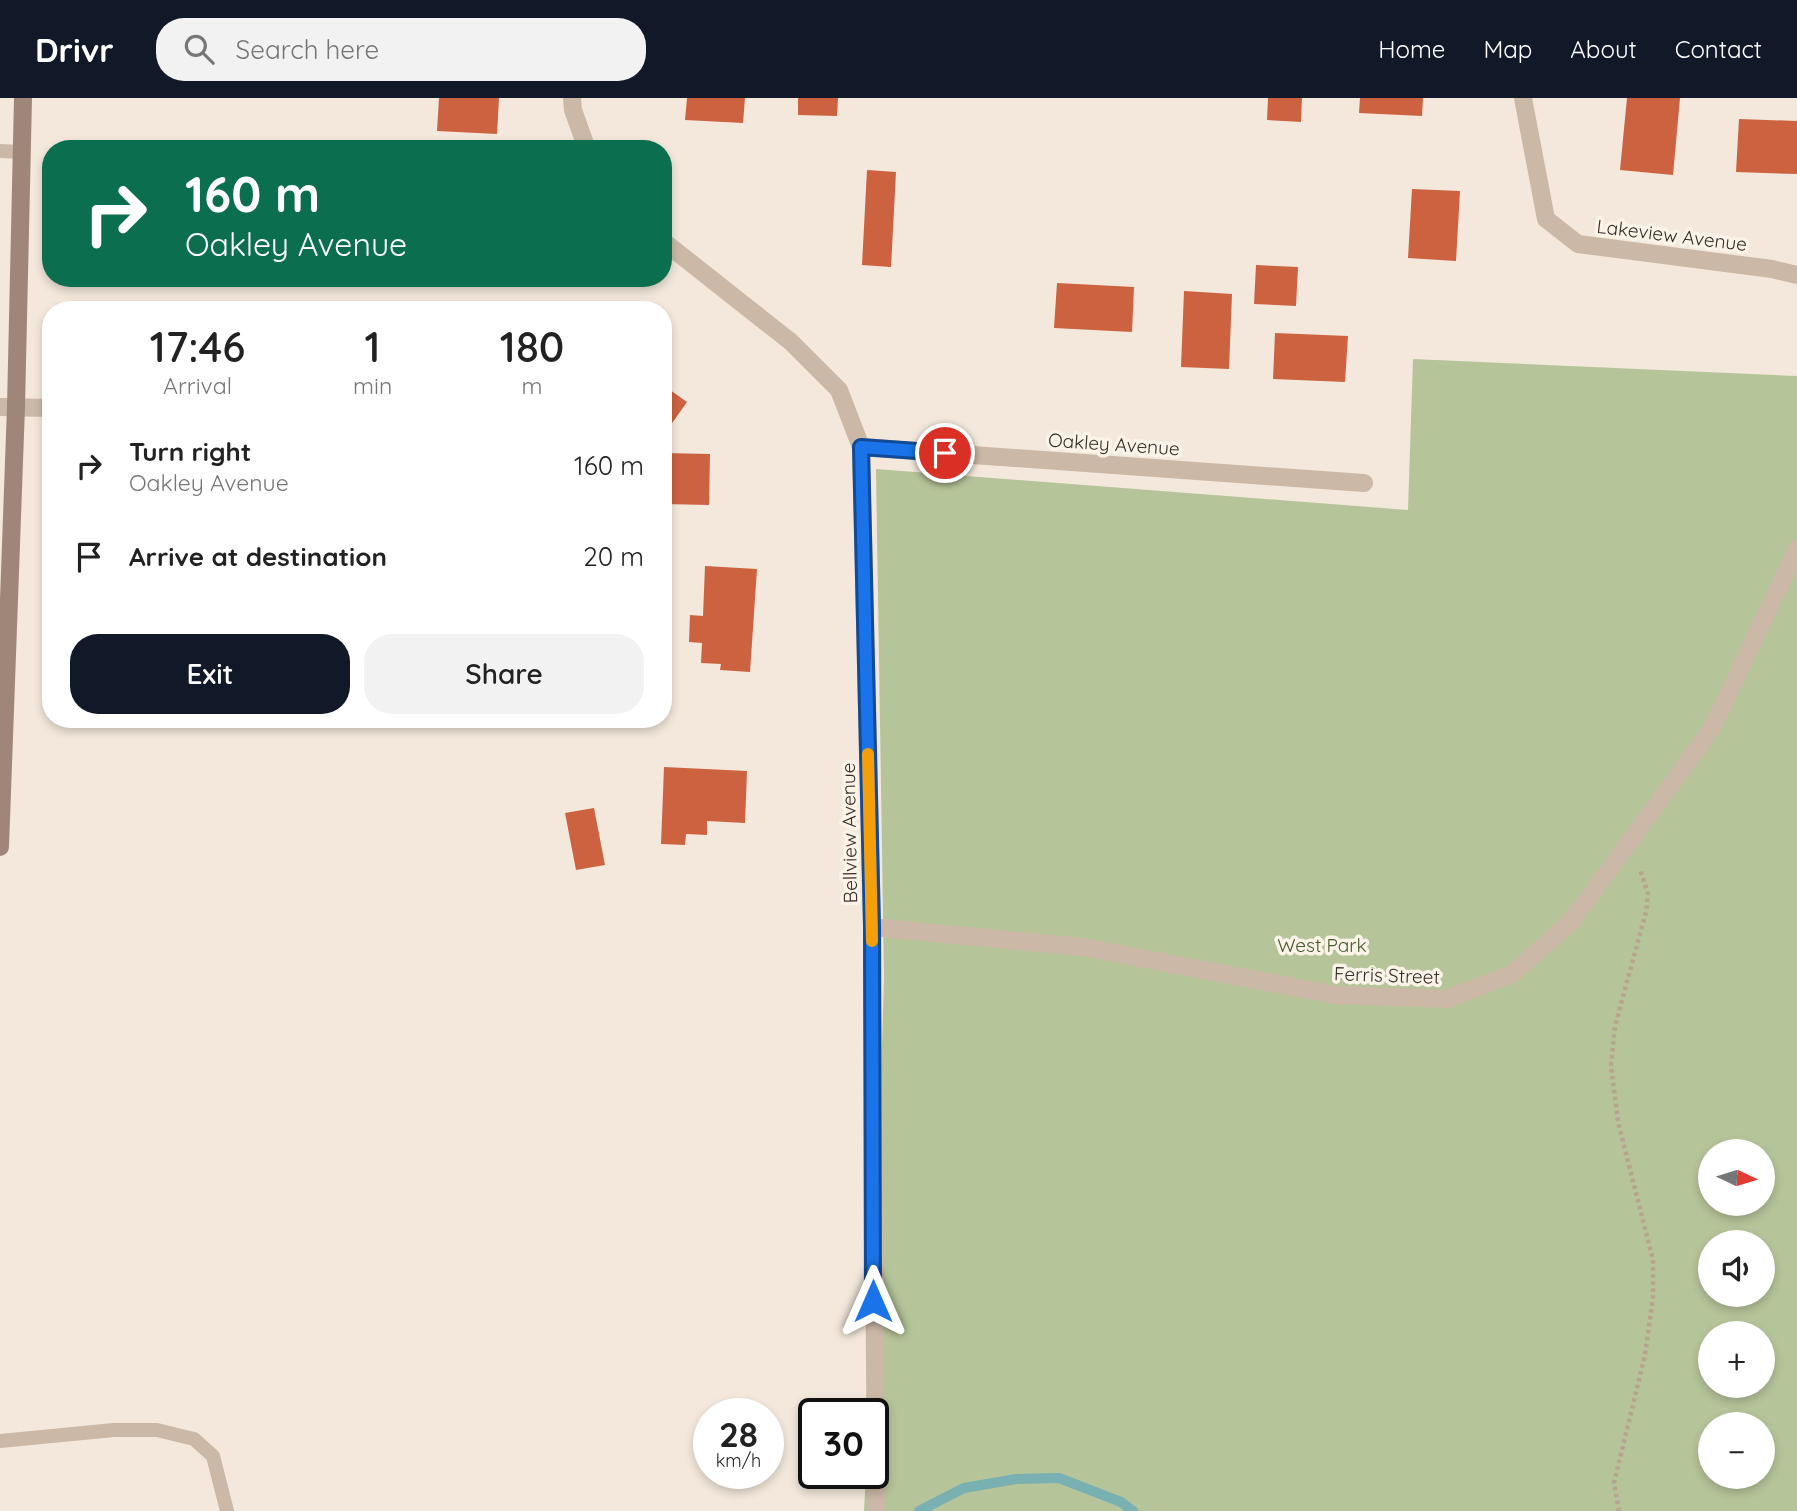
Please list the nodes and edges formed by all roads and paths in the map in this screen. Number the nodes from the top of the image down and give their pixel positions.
1 (23, 98) edge
2 (572, 98) edge
3 (1523, 98) edge
4 (584, 140) edge
5 (0, 152) edge
6 (21, 152) junction
7 (672, 248) edge
8 (1797, 275) edge
9 (8, 407) edge
10 (42, 408) edge
11 (861, 447) junction
12 (1364, 483) dead end
13 (1797, 549) edge
14 (0, 847) edge
15 (1624, 849) junction
16 (872, 926) junction
17 (0, 1441) edge
18 (227, 1511) edge
19 (876, 1511) edge
20 (1619, 1511) edge

1 - 6 street
2 - 4 street
3 - 8 street, Lakeview Avenue
5 - 6 lane
6 - 9 street
7 - 11 street, Bellview Avenue
9 - 10 street
9 - 14 street
11 - 12 street, Oakley Avenue
11 - 16 street, Bellview Avenue
13 - 15 street, Ferris Street
15 - 16 street, Ferris Street
15 - 20 path
16 - 19 street, Bellview Avenue
17 - 18 lane

